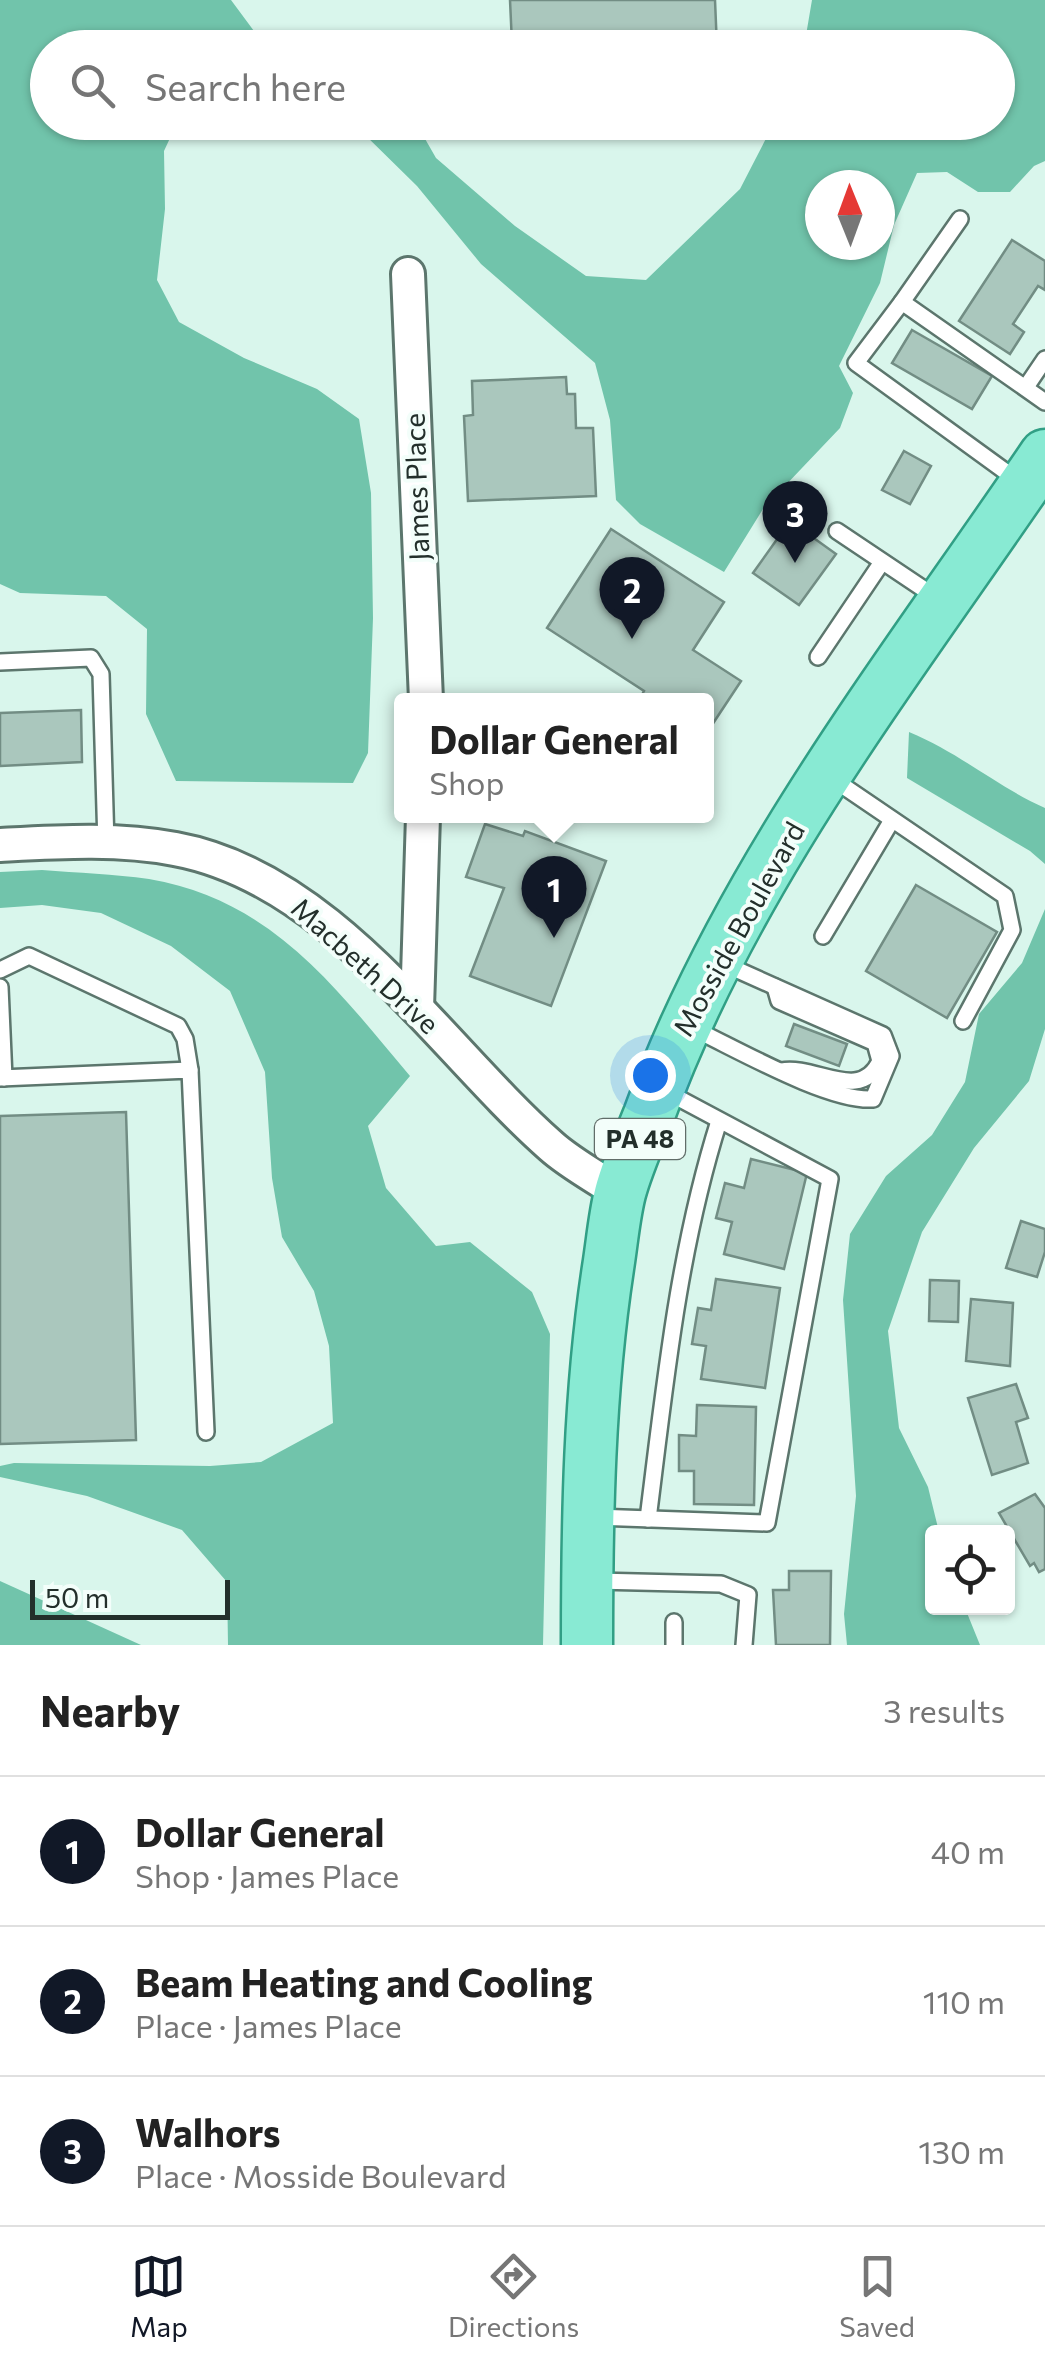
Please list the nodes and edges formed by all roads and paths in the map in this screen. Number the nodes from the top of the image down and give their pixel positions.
1 (960, 219) dead end
2 (408, 274) dead end
3 (902, 302) junction
4 (1045, 359) edge
5 (1026, 387) junction
6 (1045, 402) edge
7 (1035, 470) edge
8 (836, 531) dead end
9 (882, 562) junction
10 (944, 602) junction
11 (818, 657) dead end
12 (0, 662) edge
13 (426, 693) edge
14 (827, 775) junction
15 (892, 820) junction
16 (423, 823) edge
17 (106, 844) junction
18 (0, 845) edge
19 (823, 936) dead end
20 (716, 961) junction
21 (0, 970) edge
22 (0, 987) edge
23 (417, 1008) junction
24 (963, 1020) dead end
25 (684, 1024) junction
26 (190, 1070) junction
27 (2, 1078) edge
28 (659, 1088) junction
29 (719, 1121) junction
30 (620, 1193) junction
31 (206, 1432) dead end
32 (586, 1516) junction
33 (648, 1519) junction
34 (587, 1580) junction
35 (674, 1622) dead end
36 (587, 1645) edge
37 (674, 1645) edge
38 (744, 1645) edge

1 - 3 lane
2 - 13 street, James Place
3 - 5 lane
3 - 7 lane
4 - 5 lane
5 - 6 lane
7 - 10 main road, Mosside Boulevard / PA 48
8 - 9 lane
9 - 10 lane
9 - 11 lane
10 - 14 main road, Mosside Boulevard / PA 48
12 - 17 lane
14 - 15 lane
14 - 20 main road, Mosside Boulevard / PA 48
15 - 19 lane
15 - 24 lane
16 - 23 street
17 - 18 street, Macbeth Drive
17 - 23 street, Macbeth Drive
20 - 25 main road, Mosside Boulevard / PA 48
20 - 25 lane
21 - 26 lane
22 - 27 lane
23 - 30 street, Macbeth Drive
25 - 28 main road, Mosside Boulevard / PA 48
26 - 27 lane
26 - 31 lane
28 - 29 lane
28 - 30 main road, Mosside Boulevard / PA 48
29 - 33 lane
29 - 33 lane
30 - 32 main road, Mosside Boulevard / PA 48
32 - 33 lane
32 - 34 main road, Mosside Boulevard / PA 48
34 - 36 main road, Mosside Boulevard / PA 48
34 - 38 lane
35 - 37 lane

